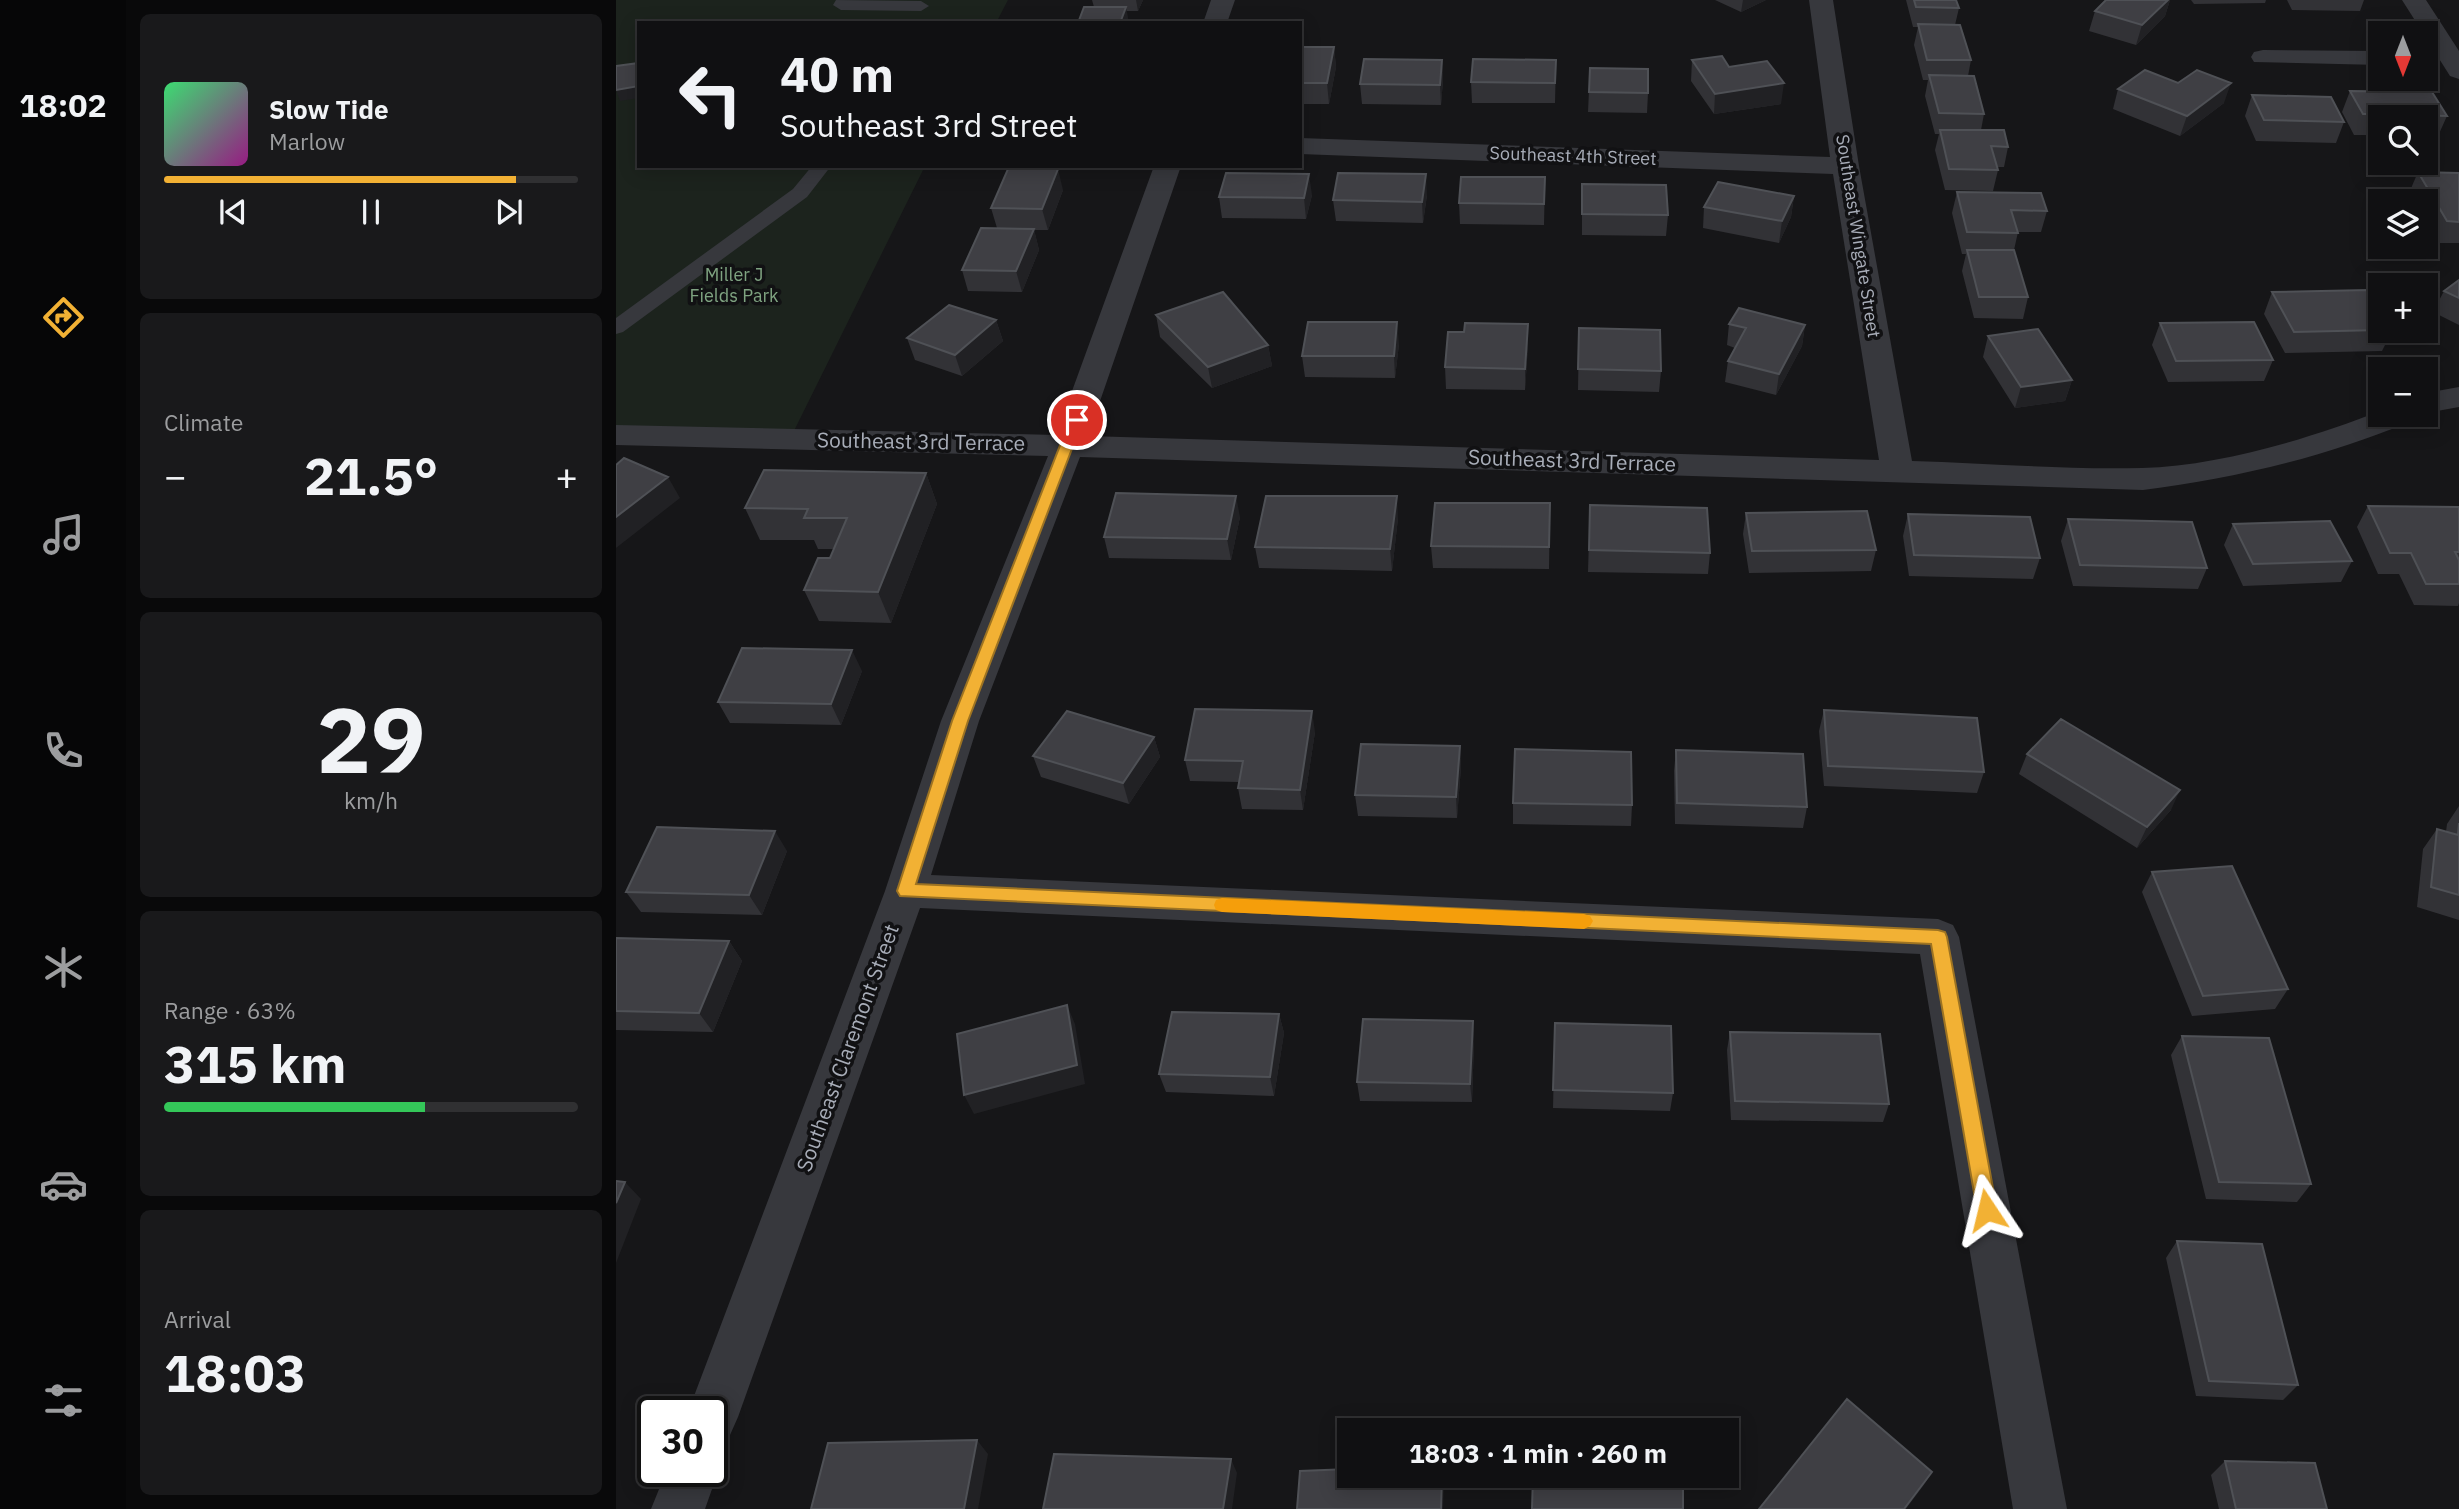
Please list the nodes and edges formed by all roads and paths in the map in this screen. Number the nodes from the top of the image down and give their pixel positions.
1 (845, 0) edge
2 (1223, 0) edge
3 (1821, 0) edge
4 (2414, 0) edge
5 (923, 3) edge
6 (912, 21) edge
7 (1216, 21) edge
8 (2263, 57) dead end
9 (2368, 58) edge
10 (2455, 65) edge
11 (1302, 146) edge
12 (1846, 166) junction
13 (820, 168) edge
14 (1167, 168) edge
15 (616, 328) edge
16 (2459, 397) edge
17 (2438, 401) edge
18 (2371, 427) edge
19 (616, 435) edge
20 (1068, 446) junction
21 (1897, 471) junction
22 (906, 891) junction
23 (720, 1396) edge
24 (686, 1487) edge
25 (678, 1509) edge
26 (2040, 1509) edge

1 - 5 lane
2 - 7 street
3 - 12 street, Southeast Wingate Street
4 - 10 street
5 - 6 lane
8 - 9 street
11 - 12 street, Southeast 4th Street
12 - 21 street, Southeast Wingate Street
13 - 15 lane
14 - 20 street, Southeast Claremont Street
16 - 17 street
18 - 21 street, Southeast 3rd Terrace
19 - 20 street, Southeast 3rd Terrace
20 - 21 street, Southeast 3rd Terrace
20 - 22 street, Southeast Claremont Street
22 - 23 street, Southeast Claremont Street
22 - 26 street
24 - 25 street

